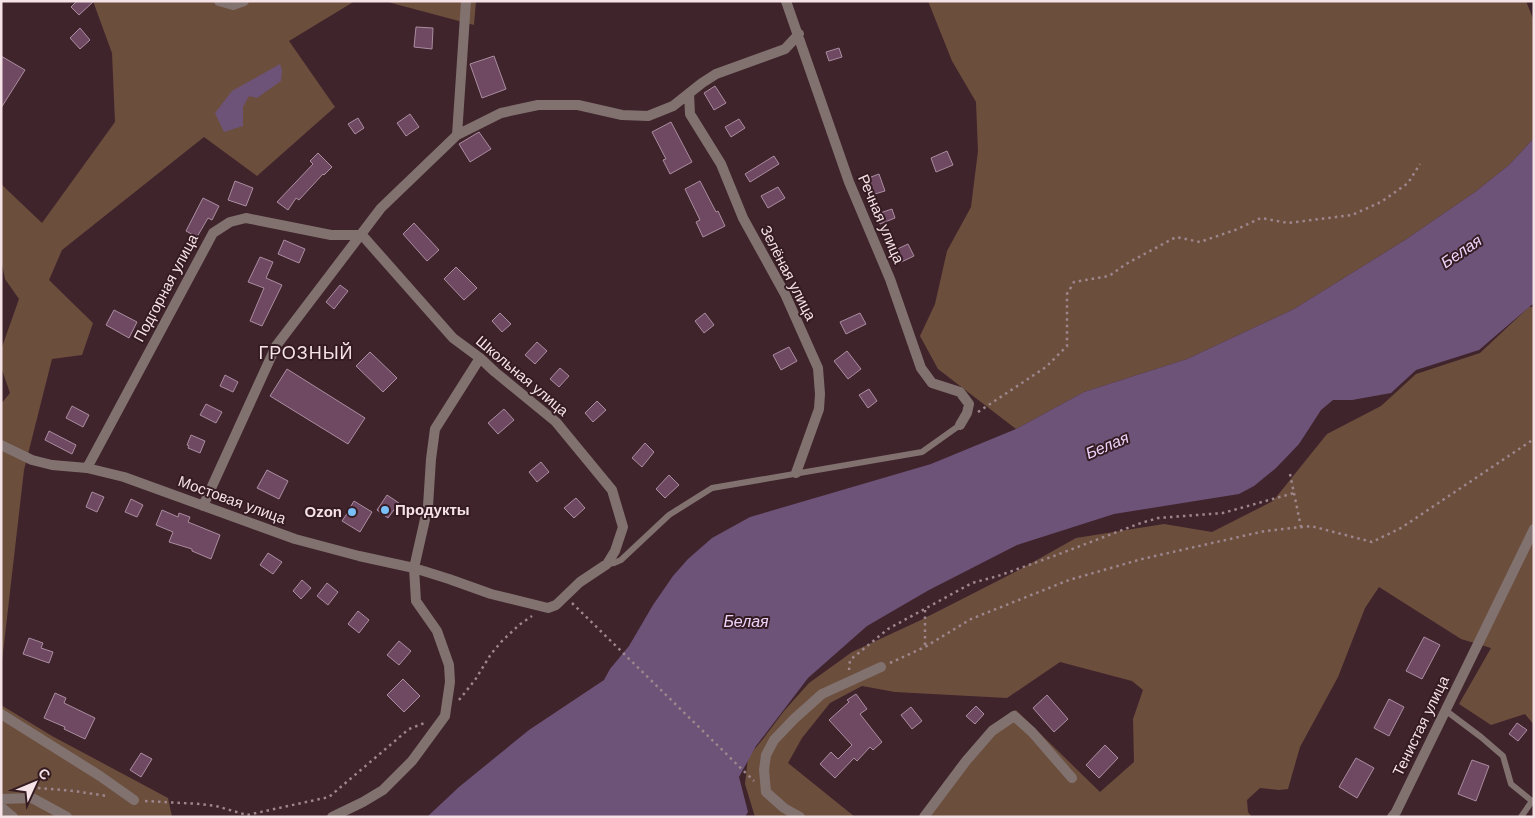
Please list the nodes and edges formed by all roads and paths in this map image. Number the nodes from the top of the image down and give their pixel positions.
1 (218, 1) edge
2 (244, 1) edge
3 (466, 1) edge
4 (786, 1) edge
5 (798, 34) junction
6 (689, 93) junction
7 (457, 135) junction
8 (1420, 164) dead end
9 (362, 235) junction
10 (480, 358) junction
11 (960, 425) junction
12 (1534, 439) edge
13 (1, 445) edge
14 (87, 468) junction
15 (796, 474) junction
16 (1290, 474) dead end
17 (1294, 493) junction
18 (203, 506) junction
19 (1301, 527) junction
20 (1534, 529) edge
21 (607, 564) junction
22 (414, 568) junction
23 (565, 596) junction
24 (548, 608) junction
25 (924, 610) junction
26 (925, 647) junction
27 (881, 668) joint
28 (850, 681) junction
29 (458, 701) dead end
30 (1445, 710) junction
31 (1, 714) edge
32 (445, 716) junction
33 (1072, 778) dead end
34 (36, 788) dead end
35 (766, 792) junction
36 (113, 797) dead end
37 (1, 799) edge
38 (134, 800) joint
39 (1, 807) edge
40 (13, 817) edge
41 (67, 817) edge
42 (332, 817) edge
43 (800, 817) edge
44 (924, 817) edge
45 (1392, 817) edge
46 (1521, 817) edge

1 - 2 street
3 - 7 street
4 - 5 street, Речная улица
5 - 6 street
5 - 11 street, Речная улица
6 - 7 street
6 - 15 street, Зелёная улица
7 - 9 street
8 - 11 path
9 - 10 street, Школьная улица
9 - 14 street, Подгорная улица
9 - 18 street
10 - 21 street, Школьная улица
10 - 22 street
11 - 15 lane
12 - 19 path
13 - 14 street, Мостовая улица
14 - 18 street, Мостовая улица
15 - 21 lane
16 - 17 path
17 - 19 path
17 - 25 path
18 - 22 street, Мостовая улица
19 - 26 path
20 - 30 street, Тенистая улица
21 - 23 street, Школьная улица
22 - 24 street, Мостовая улица
22 - 32 street
23 - 24 street
23 - 35 path
24 - 29 path
25 - 26 path
25 - 28 path
26 - 27 path
27 - 28 street
28 - 35 street
30 - 45 street, Тенистая улица
30 - 46 lane
31 - 38 street
32 - 38 path
32 - 42 street
33 - 44 street
34 - 36 path
35 - 43 street
37 - 41 street
39 - 40 street

